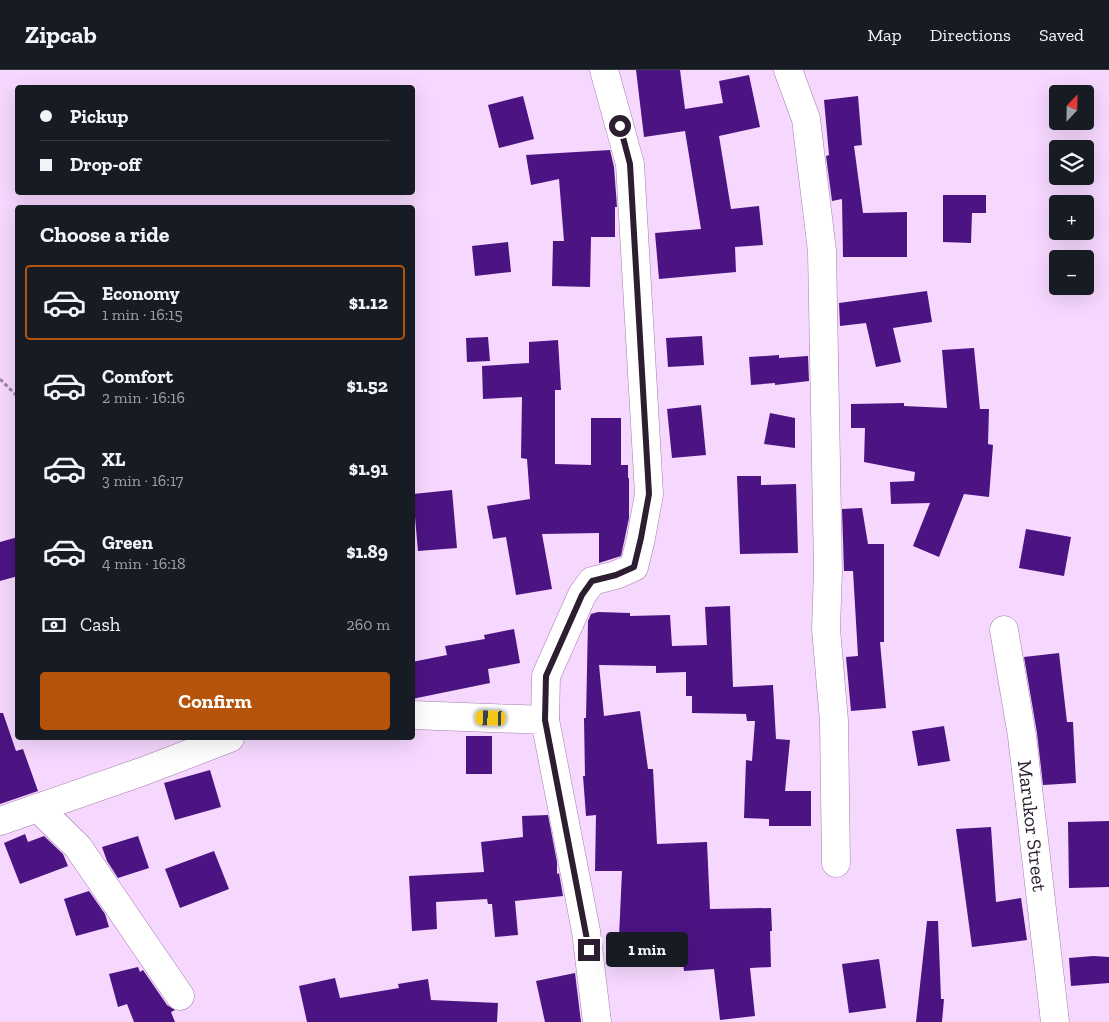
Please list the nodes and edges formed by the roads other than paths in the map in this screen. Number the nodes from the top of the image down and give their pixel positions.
1 (604, 70) edge
2 (788, 70) edge
3 (1004, 630) dead end
4 (415, 715) edge
5 (545, 720) junction
6 (225, 740) edge
7 (38, 808) junction
8 (0, 821) edge
9 (836, 863) dead end
10 (180, 996) dead end
11 (597, 1022) edge
12 (1055, 1022) edge

1 - 5 street
2 - 9 street
3 - 12 street, Marukor Street
4 - 5 street
5 - 11 street
6 - 7 street
7 - 8 street
7 - 10 street

